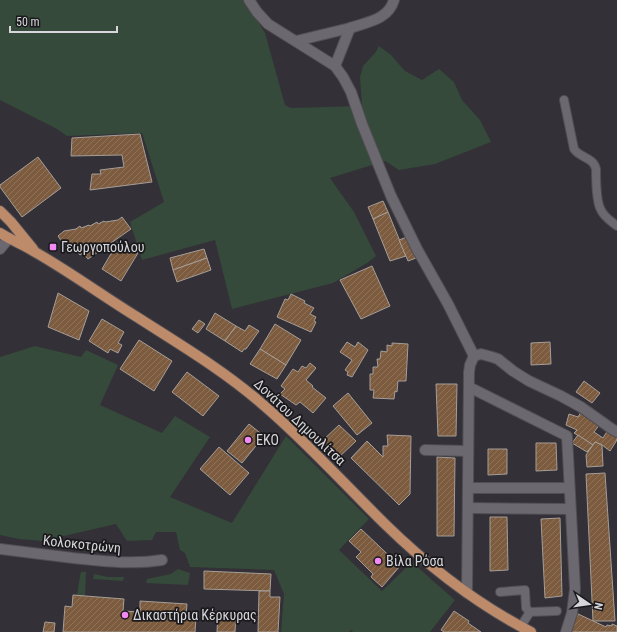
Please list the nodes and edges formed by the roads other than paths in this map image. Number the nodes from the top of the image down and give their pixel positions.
1 (249, 0) edge
2 (394, 0) edge
3 (350, 28) junction
4 (296, 41) junction
5 (335, 66) junction
6 (564, 100) dead end
7 (0, 211) edge
8 (617, 226) edge
9 (4, 235) edge
10 (0, 249) edge
11 (35, 252) junction
12 (474, 356) junction
13 (469, 387) junction
14 (617, 432) edge
15 (425, 450) dead end
16 (468, 451) junction
17 (468, 488) junction
18 (569, 488) junction
19 (468, 508) junction
20 (570, 508) junction
21 (0, 549) edge
22 (162, 560) dead end
23 (500, 592) dead end
24 (467, 593) junction
25 (557, 611) dead end
26 (530, 612) junction
27 (521, 626) junction
28 (531, 632) edge
29 (566, 632) edge

1 - 4 street
2 - 3 street
3 - 4 street
3 - 5 street
4 - 5 street
5 - 12 street
6 - 8 lane
7 - 11 main road
9 - 10 street
9 - 11 main road
11 - 24 main road, Δονάτου Δημουλίτσα
12 - 13 street
12 - 14 street
13 - 16 street
13 - 18 street
15 - 16 street
16 - 17 street
17 - 18 street
17 - 19 street
18 - 20 street
19 - 20 street
19 - 24 street
20 - 29 street
21 - 22 street, Κολοκοτρώνη
23 - 26 lane
24 - 27 main road, Δονάτου Δημουλίτσα
25 - 26 lane
26 - 27 lane
27 - 28 main road, Δονάτου Δημουλίτσα

